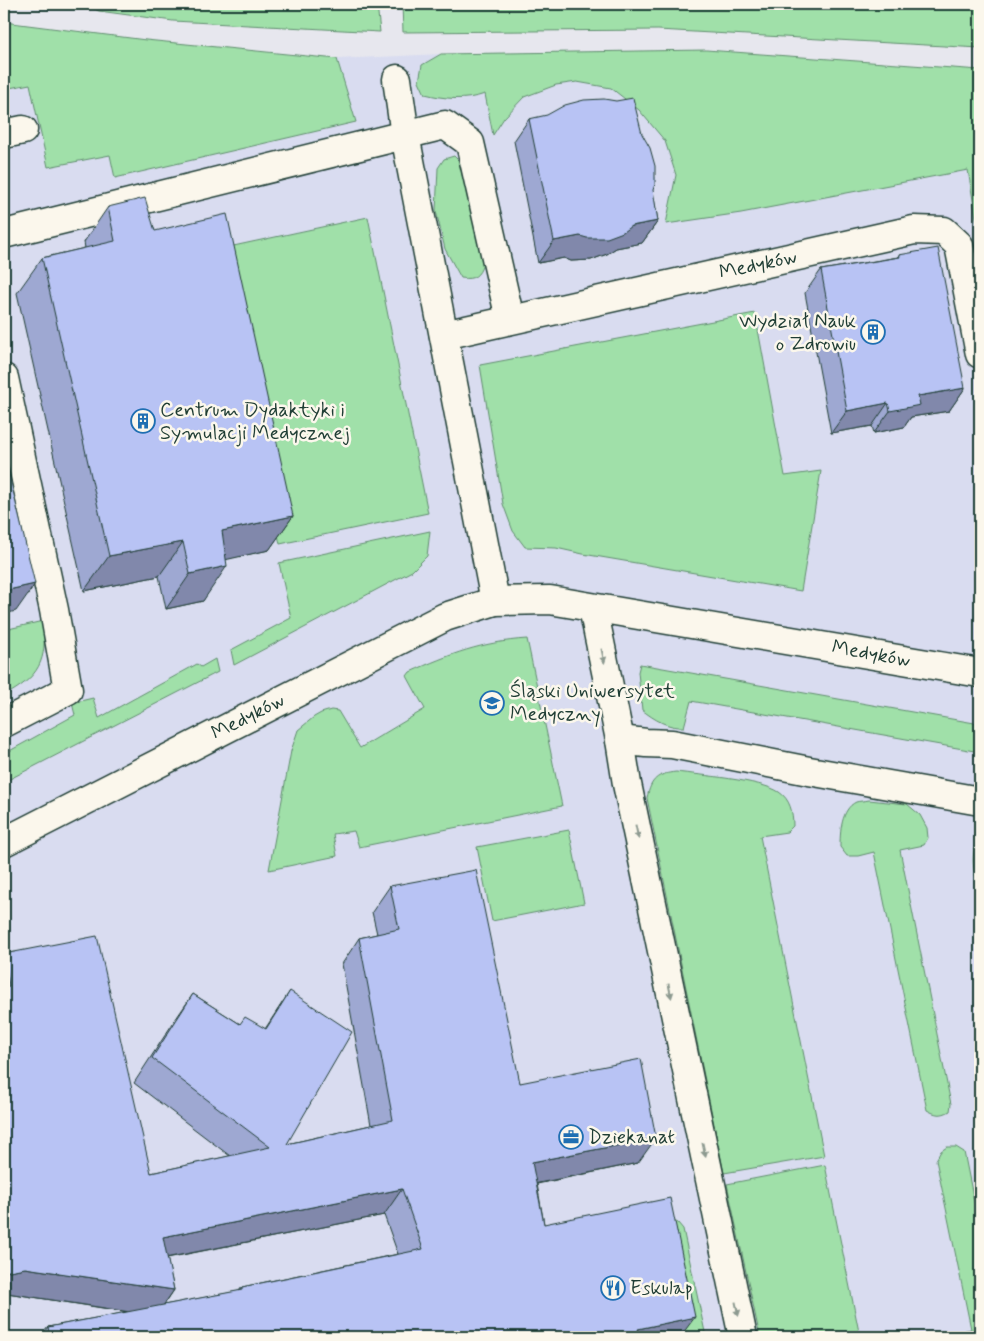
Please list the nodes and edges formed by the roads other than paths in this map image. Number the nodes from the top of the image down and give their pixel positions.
1 (397, 79) dead end
2 (405, 135) junction
3 (4, 234) edge
4 (510, 320) junction
5 (444, 334) junction
6 (980, 354) edge
7 (4, 378) edge
8 (495, 601) junction
9 (593, 608) junction
10 (980, 673) edge
11 (4, 723) edge
12 (620, 740) junction
13 (980, 801) edge
14 (4, 842) edge
15 (743, 1337) edge

1 - 2 lane
2 - 3 lane
2 - 4 lane
2 - 5 lane
4 - 5 lane, Medyków
4 - 6 lane, Medyków
5 - 8 lane
7 - 11 lane
8 - 9 lane, Medyków
8 - 14 lane, Medyków
9 - 10 lane, Medyków
9 -> 12 lane
12 - 13 lane
12 -> 15 lane

